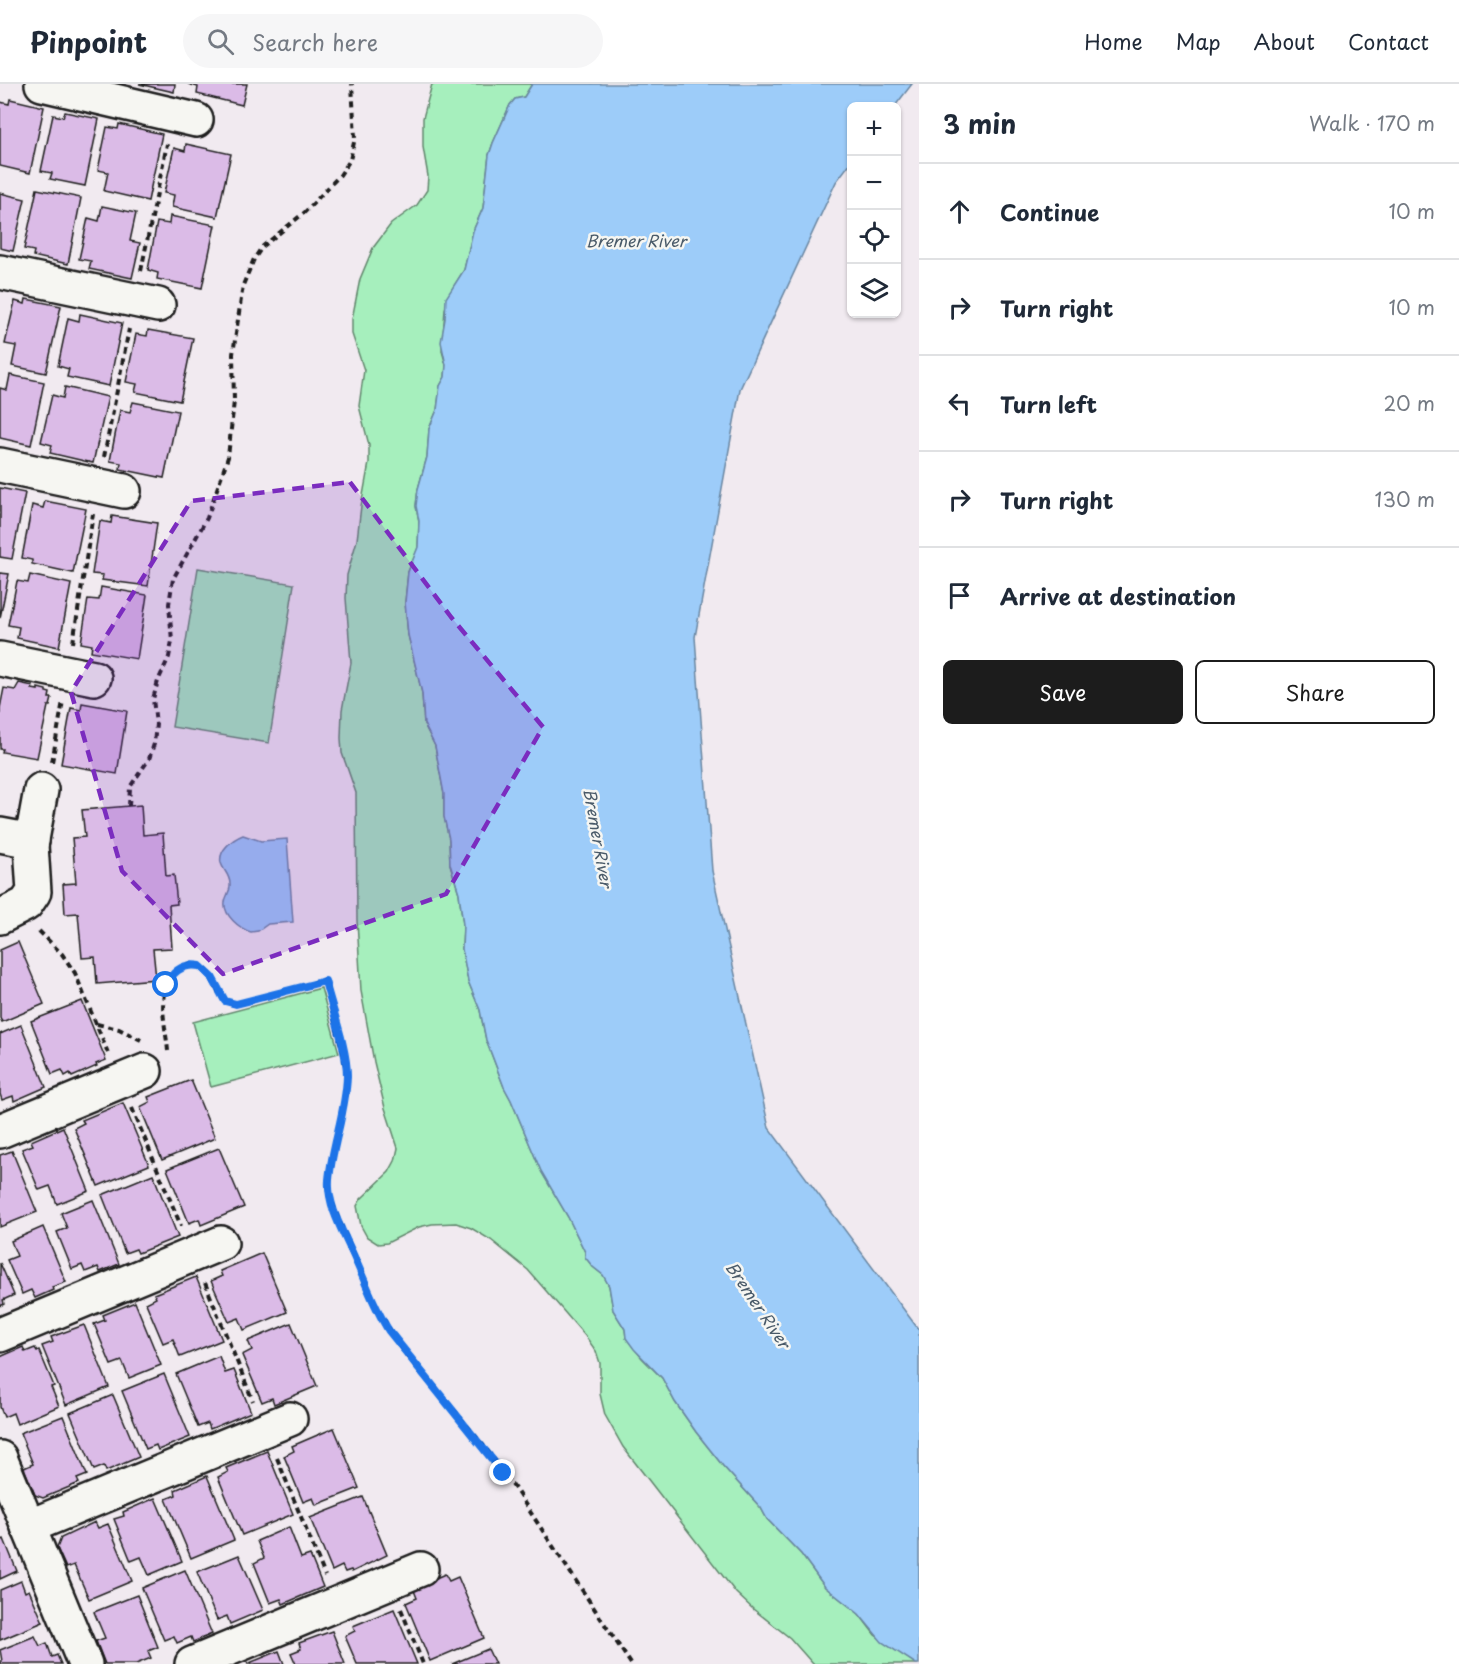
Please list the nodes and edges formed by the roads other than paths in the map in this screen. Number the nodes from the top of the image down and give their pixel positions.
1 (42, 84) edge
2 (185, 117) road end
3 (0, 272) edge
4 (146, 303) road end
5 (0, 465) edge
6 (111, 488) road end
7 (0, 659) edge
8 (94, 678) dead end
9 (41, 790) road end
10 (0, 835) edge
11 (32, 841) junction
12 (11, 912) edge
13 (138, 1066) road end
14 (0, 1131) edge
15 (207, 1249) road end
16 (0, 1335) edge
17 (278, 1424) road end
18 (0, 1458) edge
19 (28, 1527) junction
20 (422, 1569) dead end
21 (86, 1664) edge
22 (192, 1664) edge

1 - 2 street
3 - 4 street
5 - 6 street
7 - 8 street
9 - 11 street
10 - 11 street
11 - 12 street
13 - 14 street
15 - 16 street
17 - 19 street
18 - 19 street
19 - 21 street
20 - 22 street

